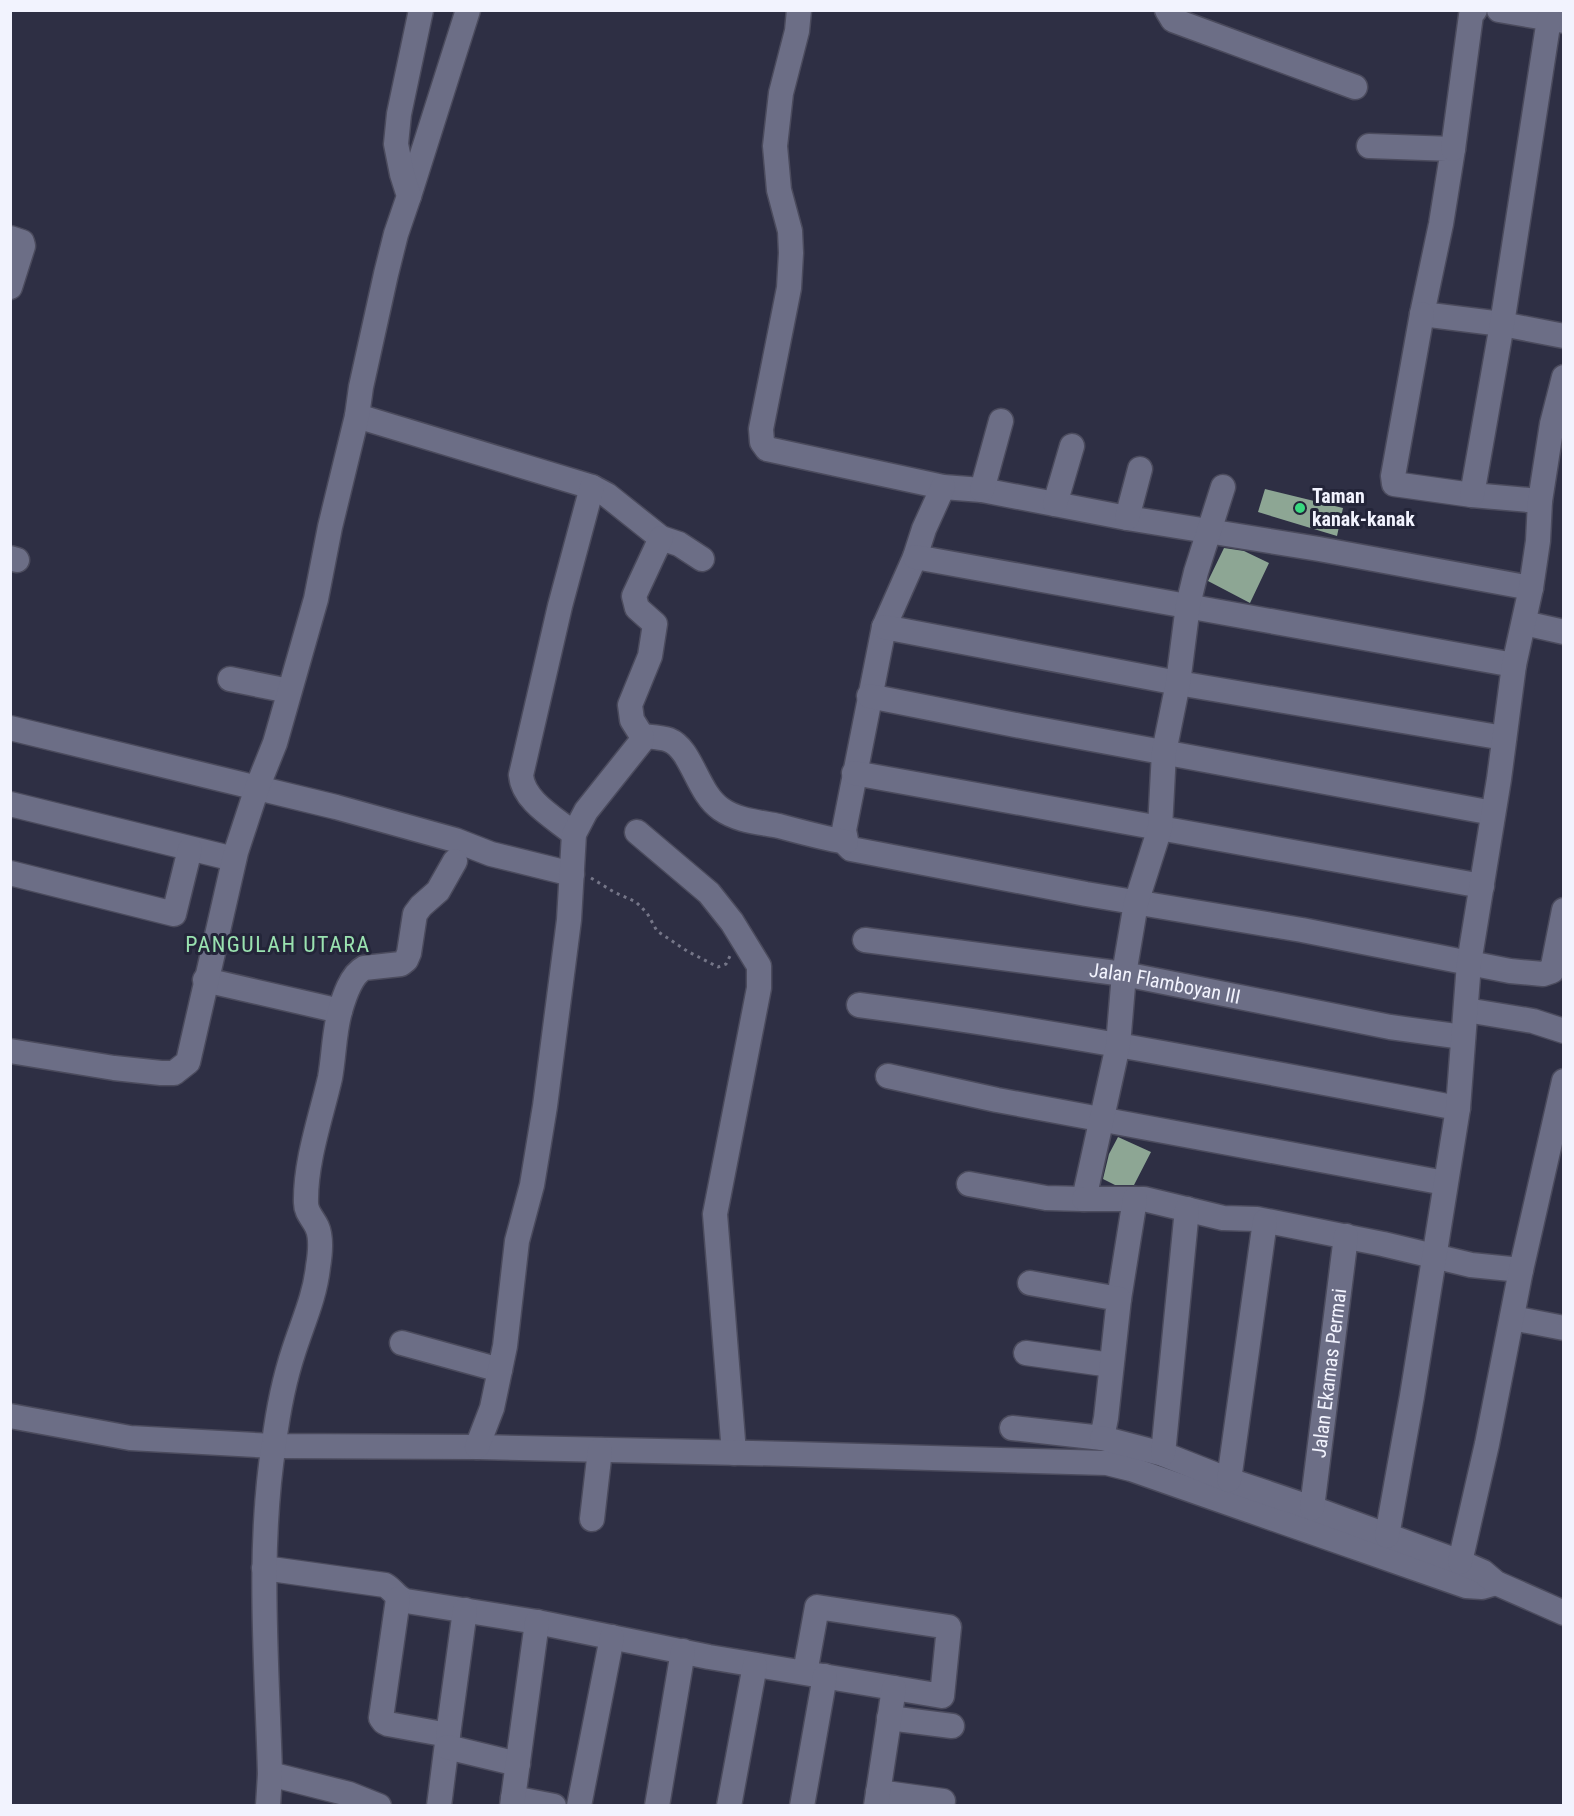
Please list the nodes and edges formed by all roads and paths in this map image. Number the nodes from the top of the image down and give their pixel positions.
1 (421, 10) edge
2 (468, 10) edge
3 (799, 10) edge
4 (1167, 10) edge
5 (1474, 10) edge
6 (1500, 10) edge
7 (1556, 20) edge
8 (1355, 87) dead end
9 (1370, 146) dead end
10 (1453, 149) junction
11 (409, 196) junction
12 (10, 238) edge
13 (10, 287) edge
14 (1422, 314) junction
15 (1502, 324) junction
16 (1563, 336) edge
17 (1563, 377) edge
18 (357, 416) junction
19 (1001, 421) dead end
20 (1072, 446) dead end
21 (1140, 469) dead end
22 (592, 487) junction
23 (943, 487) junction
24 (1223, 487) dead end
25 (982, 490) junction
26 (1472, 495) junction
27 (1540, 501) junction
28 (1055, 504) junction
29 (1127, 518) junction
30 (1208, 532) junction
31 (661, 538) junction
32 (915, 557) junction
33 (702, 558) dead end
34 (1531, 588) junction
35 (1188, 605) junction
36 (1524, 623) junction
37 (884, 627) junction
38 (1563, 632) edge
39 (1514, 665) junction
40 (230, 679) dead end
41 (1178, 683) junction
42 (289, 691) junction
43 (869, 696) junction
44 (10, 728) edge
45 (642, 736) junction
46 (1504, 738) junction
47 (1164, 752) junction
48 (854, 772) junction
49 (257, 788) junction
50 (10, 804) edge
51 (1493, 813) junction
52 (1160, 828) junction
53 (637, 832) dead end
54 (574, 834) junction
55 (827, 839) junction
56 (190, 849) junction
57 (234, 860) junction
58 (455, 861) dead end
59 (10, 873) edge
60 (572, 874) junction
61 (1482, 886) junction
62 (1136, 903) junction
63 (1563, 910) edge
64 (740, 933) junction
65 (866, 940) dead end
66 (1469, 963) junction
67 (1124, 974) junction
68 (205, 980) junction
69 (859, 1005) dead end
70 (1466, 1010) junction
71 (340, 1011) junction
72 (1563, 1031) edge
73 (1463, 1037) junction
74 (1118, 1046) junction
75 (10, 1051) edge
76 (888, 1076) dead end
77 (1563, 1081) edge
78 (1458, 1108) junction
79 (1103, 1119) junction
80 (1445, 1183) junction
81 (969, 1184) dead end
82 (1084, 1199) junction
83 (1135, 1199) junction
84 (1187, 1209) junction
85 (1265, 1221) junction
86 (1346, 1236) junction
87 (1434, 1256) junction
88 (1521, 1270) junction
89 (1030, 1283) dead end
90 (1119, 1299) junction
91 (1512, 1318) junction
92 (1563, 1328) edge
93 (402, 1343) dead end
94 (1026, 1353) dead end
95 (1111, 1365) junction
96 (500, 1370) junction
97 (10, 1416) edge
98 (1012, 1428) dead end
99 (273, 1446) junction
100 (477, 1447) junction
101 (1109, 1449) junction
102 (600, 1450) junction
103 (735, 1453) junction
104 (1163, 1454) junction
105 (1228, 1480) junction
106 (1312, 1508) junction
107 (592, 1519) dead end
108 (1387, 1536) junction
109 (1460, 1562) junction
110 (264, 1568) junction
111 (1496, 1583) junction
112 (398, 1599) junction
113 (465, 1610) junction
114 (1563, 1613) edge
115 (537, 1622) junction
116 (612, 1637) junction
117 (683, 1651) junction
118 (755, 1665) junction
119 (815, 1675) junction
120 (894, 1688) junction
121 (889, 1718) junction
122 (952, 1726) dead end
123 (448, 1741) junction
124 (518, 1764) junction
125 (270, 1774) junction
126 (877, 1799) edge
127 (944, 1800) dead end
128 (512, 1802) edge
129 (268, 1806) edge
130 (379, 1806) edge
131 (439, 1806) edge
132 (554, 1806) edge
133 (579, 1806) edge
134 (657, 1806) edge
135 (729, 1806) edge
136 (802, 1806) edge

1 - 11 street
2 - 11 street
3 - 23 street
4 - 8 street
5 - 10 street
6 - 7 street
7 - 15 street
9 - 10 street
10 - 14 street
11 - 18 street
12 - 13 street
14 - 15 street
14 - 26 street
15 - 16 street
15 - 26 street
17 - 27 street
18 - 22 street
18 - 42 street
19 - 25 street
20 - 28 street
21 - 29 street
22 - 31 street
22 - 54 street
23 - 25 street
23 - 32 street
24 - 30 street
25 - 28 street
26 - 27 street
27 - 34 street
28 - 29 street
29 - 30 street
30 - 34 street
30 - 35 street
31 - 33 street
31 - 45 street
32 - 35 street
32 - 37 street
34 - 36 street
35 - 39 street
35 - 41 street
36 - 38 street
36 - 39 street
37 - 41 street
37 - 43 street
39 - 46 street
40 - 42 street
41 - 46 street
41 - 47 street
42 - 49 street
43 - 47 street
43 - 48 street
44 - 49 street
45 - 54 street
45 - 55 street
46 - 51 street
47 - 51 street
47 - 52 street
48 - 52 street
48 - 55 street
49 - 57 street
49 - 60 street
50 - 56 street
51 - 61 street
52 - 61 street
52 - 62 street
53 - 64 street
54 - 60 street
55 - 62 street
56 - 57 street
56 - 59 street
57 - 68 street
58 - 71 street
60 - 64 path
60 - 96 street
61 - 66 street
62 - 66 street
62 - 67 street
63 - 66 street
64 - 103 street
65 - 67 street, Jalan Flamboyan III
66 - 70 street
67 - 73 street, Jalan Flamboyan III
67 - 74 street
68 - 71 street
68 - 75 street
69 - 74 street
70 - 72 street
70 - 73 street
71 - 99 street
73 - 78 street
74 - 78 street
74 - 79 street
76 - 79 street
77 - 88 street
78 - 80 street
79 - 80 street
79 - 82 street
80 - 87 street
81 - 82 street
82 - 83 street
83 - 84 street
83 - 90 street
84 - 85 street
84 - 104 street
85 - 86 street
85 - 105 street
86 - 87 street
86 - 106 street, Jalan Ekamas Permai
87 - 88 street
87 - 108 street
88 - 91 street
89 - 90 street
90 - 95 street
91 - 92 street
91 - 109 street
93 - 96 street
94 - 95 street
95 - 101 street
96 - 100 street
97 - 99 street
98 - 101 street
99 - 100 street
99 - 110 street
100 - 102 street
101 - 103 street
101 - 104 street
101 - 111 street
102 - 103 street
102 - 107 street
104 - 105 street
105 - 106 street
106 - 108 street
108 - 109 street
109 - 111 street
110 - 112 street
110 - 125 street
111 - 114 street
112 - 113 street
112 - 123 street
113 - 115 street
113 - 123 street
115 - 116 street
115 - 124 street
116 - 117 street
116 - 133 street
117 - 118 street
117 - 134 street
118 - 119 street
118 - 135 street
119 - 120 street
119 - 120 street
119 - 136 street
120 - 121 street
121 - 122 street
121 - 126 street
123 - 124 street
123 - 131 street
124 - 128 street
125 - 129 street
125 - 130 street
126 - 127 street
128 - 132 street

